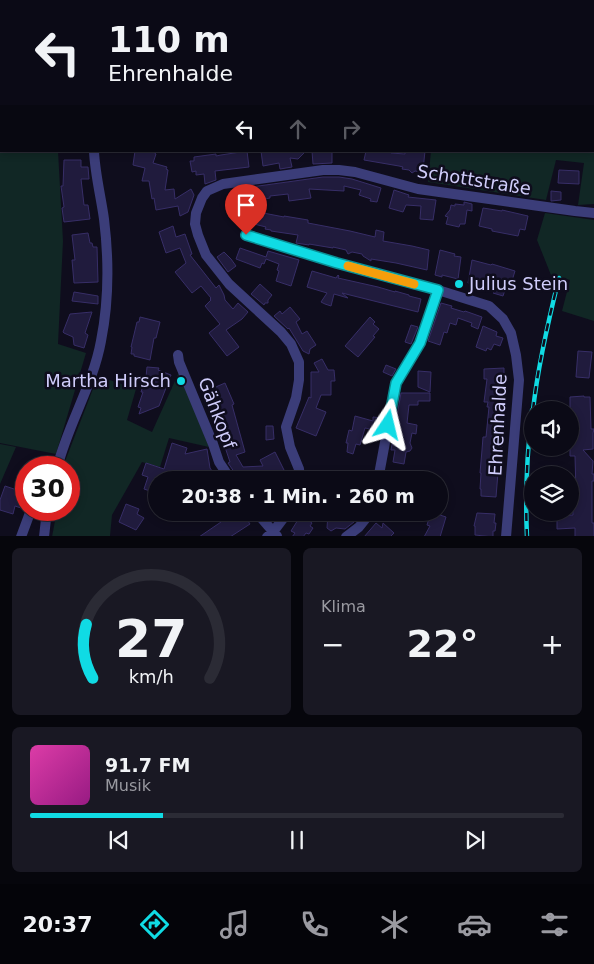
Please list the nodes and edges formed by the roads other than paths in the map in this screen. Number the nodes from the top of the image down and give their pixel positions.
1 (94, 152) edge
2 (594, 213) edge
3 (246, 235) dead end
4 (438, 290) junction
5 (178, 355) dead end
6 (60, 456) edge
7 (225, 471) edge
8 (299, 471) edge
9 (380, 471) edge
10 (27, 521) edge
11 (46, 521) edge
12 (263, 521) edge
13 (282, 521) edge
14 (364, 521) edge
15 (273, 535) edge
16 (21, 536) edge
17 (44, 536) edge
18 (346, 536) edge
19 (506, 536) edge

1 - 6 street
2 - 8 street, Schottstraße
3 - 4 street, Ehrenhalde
4 - 9 street
4 - 19 street, Ehrenhalde
5 - 7 street, Gähkopf
10 - 16 street
11 - 17 street
12 - 15 street
13 - 15 street
14 - 18 street

